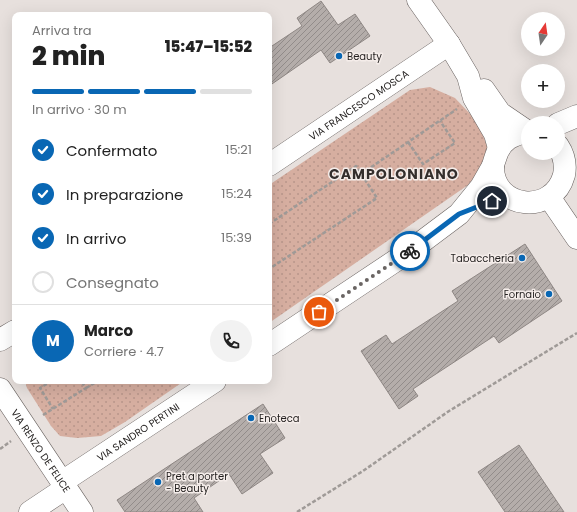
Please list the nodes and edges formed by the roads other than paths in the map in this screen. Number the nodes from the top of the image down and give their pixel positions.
1 (418, 0) edge
2 (448, 44) junction
3 (468, 76) junction
4 (577, 116) edge
5 (565, 121) edge
6 (521, 127) edge
7 (521, 133) edge
8 (566, 153) edge
9 (496, 157) junction
10 (272, 163) edge
11 (509, 197) junction
12 (549, 197) junction
13 (459, 214) junction
14 (577, 238) edge
15 (12, 333) edge
16 (0, 340) edge
17 (272, 343) edge
18 (211, 384) edge
19 (0, 389) edge
20 (64, 485) junction
21 (30, 512) edge
22 (82, 512) edge

1 - 2 street
2 - 3 street
2 - 10 street, VIA FRANCESCO MOSCA
3 - 6 street
3 - 9 street
4 - 5 street
7 - 9 street
8 - 12 street
9 - 11 street
9 - 13 street
11 - 12 street
11 - 13 street
12 - 14 street
13 - 17 street
15 - 16 street
18 - 20 street, VIA SANDRO PERTINI
19 - 20 street, VIA RENZO DE FELICE
20 - 21 street, VIA SANDRO PERTINI
20 - 22 street, VIA RENZO DE FELICE

